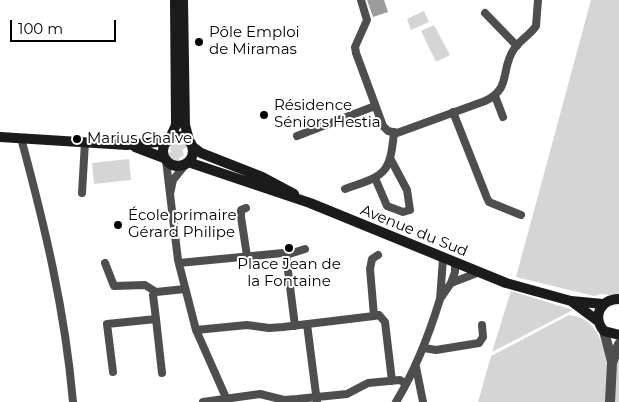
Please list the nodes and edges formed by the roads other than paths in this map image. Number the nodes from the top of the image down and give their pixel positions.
1 (175, 0) edge
2 (183, 0) edge
3 (361, 0) edge
4 (538, 0) edge
5 (485, 13) dead end
6 (516, 46) junction
7 (495, 96) junction
8 (375, 106) junction
9 (453, 112) junction
10 (503, 117) dead end
11 (394, 132) junction
12 (297, 136) dead end
13 (0, 137) edge
14 (21, 138) junction
15 (168, 139) junction
16 (85, 142) junction
17 (127, 144) junction
18 (191, 144) junction
19 (165, 159) junction
20 (391, 160) junction
21 (186, 163) junction
22 (375, 178) junction
23 (344, 189) dead end
24 (82, 193) dead end
25 (170, 194) junction
26 (310, 203) junction
27 (246, 208) dead end
28 (521, 214) dead end
29 (305, 249) dead end
30 (286, 255) junction
31 (378, 255) dead end
32 (247, 256) junction
33 (443, 259) junction
34 (105, 263) dead end
35 (179, 263) junction
36 (455, 264) junction
37 (477, 273) junction
38 (451, 284) junction
39 (185, 289) junction
40 (156, 292) junction
41 (440, 299) junction
42 (619, 299) edge
43 (571, 301) junction
44 (603, 304) junction
45 (374, 316) junction
46 (156, 319) junction
47 (598, 321) junction
48 (307, 324) junction
49 (482, 325) dead end
50 (295, 326) junction
51 (196, 330) junction
52 (604, 331) junction
53 (619, 335) edge
54 (619, 344) edge
55 (424, 348) junction
56 (612, 363) junction
57 (416, 366) junction
58 (113, 372) dead end
59 (162, 373) dead end
60 (392, 381) junction
61 (406, 384) junction
62 (227, 400) edge
63 (317, 400) edge
64 (73, 402) edge
65 (203, 402) edge
66 (396, 402) edge
67 (423, 402) edge
68 (610, 402) edge

1 - 15 main road
2 - 18 main road
3 - 8 street
4 - 6 street
5 - 6 street
6 - 7 street
7 - 9 street
7 - 10 street
8 - 11 street
8 - 12 street
9 - 11 street
9 - 28 street
11 - 20 street
13 - 14 main road
14 - 16 main road
14 - 64 street
15 - 17 main road
15 - 18 main road
15 - 19 main road
16 - 17 main road
16 - 24 street
17 - 19 main road
18 - 21 main road
18 - 26 main road, Avenue du Sud
19 - 21 main road
19 - 25 street
20 - 22 street
20 - 22 street
21 - 25 street
21 - 26 main road, Avenue du Sud
22 - 23 street
25 - 35 street
26 - 33 main road, Avenue du Sud
27 - 32 street
29 - 30 street
30 - 32 street
30 - 50 street
31 - 45 street
32 - 35 street
33 - 36 main road, Avenue du Sud
33 - 41 street
34 - 40 street
35 - 39 street
36 - 37 main road, Avenue du Sud
36 - 38 street
37 - 38 street
37 - 43 main road, Avenue du Sud
38 - 41 street
39 - 40 street
39 - 51 street
40 - 46 street
41 - 55 street
42 - 44 main road
43 - 44 main road
43 - 47 main road
44 - 47 main road
45 - 48 street
45 - 60 street
46 - 58 street
46 - 59 street
47 - 52 main road
48 - 50 street
48 - 63 street
49 - 55 street
50 - 51 street
51 - 62 street
52 - 53 main road
52 - 56 street
54 - 56 street
55 - 57 street
56 - 68 street
57 - 61 street
57 - 67 street
60 - 61 street
60 - 63 street
61 - 66 street
62 - 63 street
62 - 65 street

